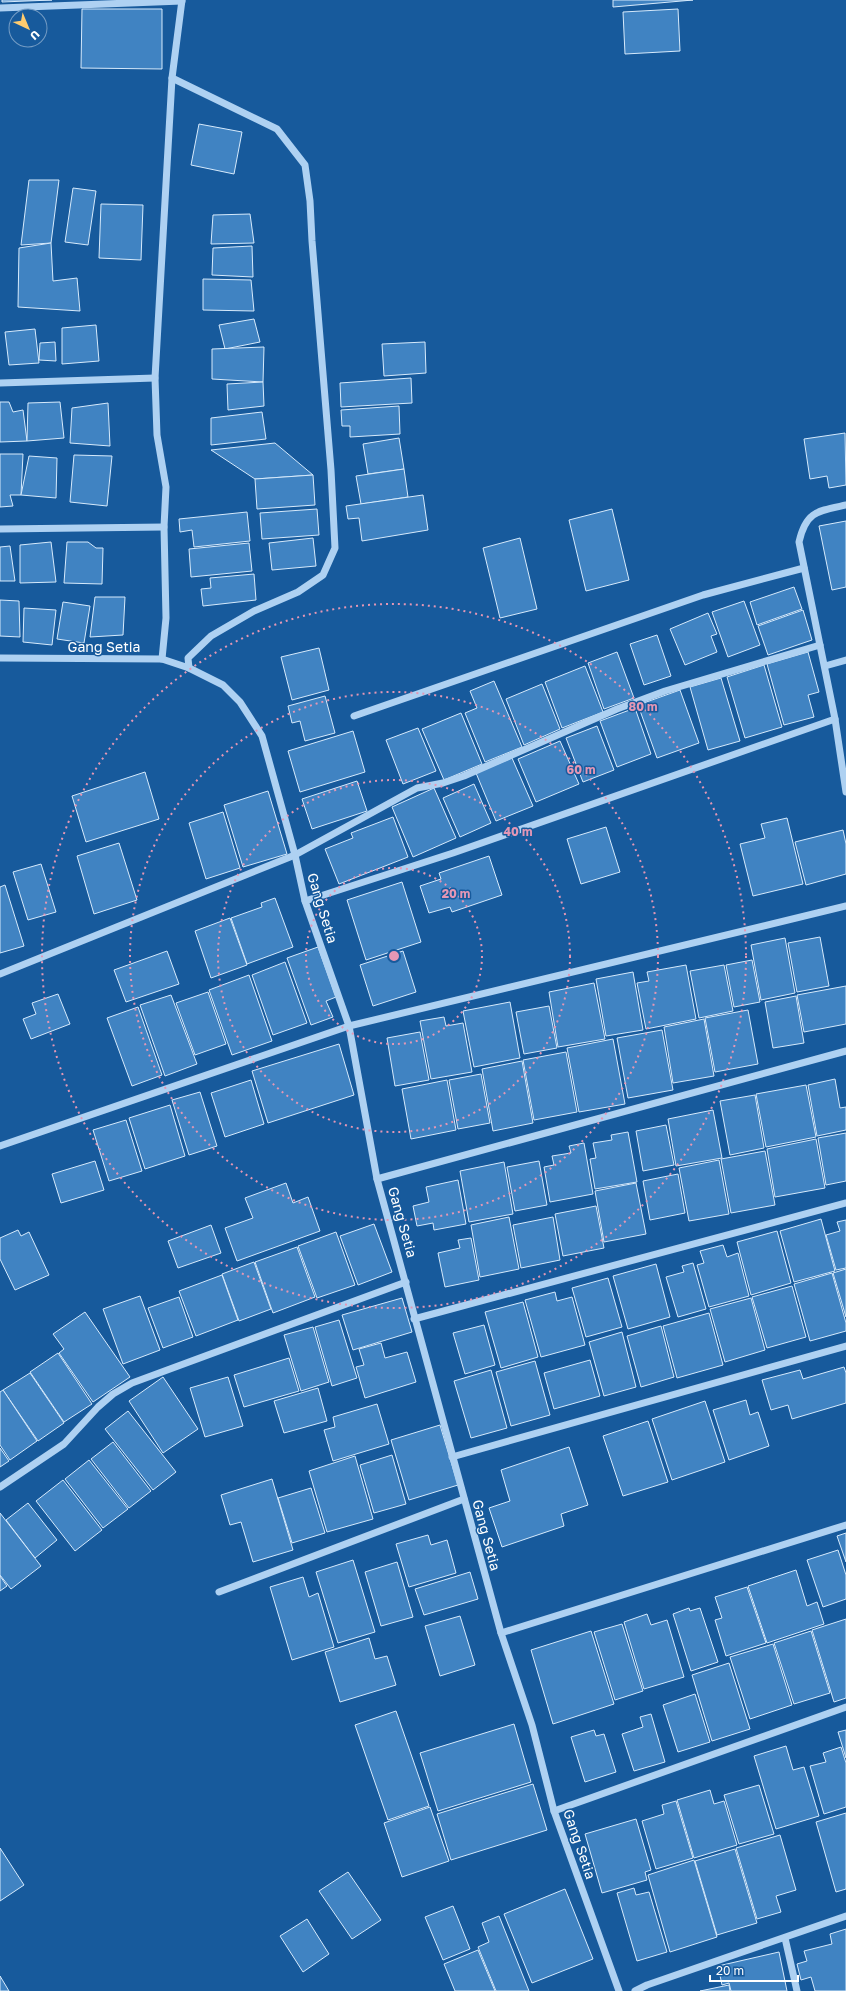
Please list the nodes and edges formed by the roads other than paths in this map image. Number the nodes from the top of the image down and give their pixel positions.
1 (182, 1) edge
2 (0, 8) edge
3 (172, 78) junction
4 (155, 378) junction
5 (0, 383) edge
6 (846, 505) edge
7 (164, 527) junction
8 (0, 529) edge
9 (804, 568) junction
10 (820, 645) junction
11 (0, 658) edge
12 (162, 659) junction
13 (846, 660) edge
14 (825, 666) junction
15 (189, 668) junction
16 (354, 716) dead end
17 (835, 719) junction
18 (846, 792) edge
19 (295, 855) junction
20 (305, 901) junction
21 (846, 906) edge
22 (0, 974) edge
23 (349, 1026) junction
24 (846, 1051) edge
25 (0, 1146) edge
26 (377, 1178) junction
27 (846, 1203) edge
28 (406, 1282) junction
29 (414, 1319) junction
30 (846, 1346) edge
31 (452, 1457) junction
32 (0, 1487) edge
33 (464, 1499) junction
34 (846, 1525) edge
35 (219, 1592) dead end
36 (501, 1633) junction
37 (846, 1707) edge
38 (554, 1811) junction
39 (846, 1916) edge
40 (785, 1938) junction
41 (648, 1988) edge
42 (619, 1991) edge
43 (635, 1991) edge
44 (797, 1991) edge

1 - 2 street
1 - 3 street
3 - 4 street
3 - 15 street
4 - 5 street
4 - 7 street
6 - 9 street
7 - 8 street
7 - 12 street
9 - 10 street
9 - 16 street
10 - 14 street
10 - 19 street
11 - 12 street, Gang Setia
12 - 15 street, Gang Setia
13 - 14 street
14 - 17 street
15 - 19 street, Gang Setia
17 - 18 street
17 - 20 street
19 - 20 street, Gang Setia
19 - 22 street
20 - 23 street, Gang Setia
21 - 23 street
23 - 25 street
23 - 26 street, Gang Setia
24 - 26 street
26 - 28 street, Gang Setia
27 - 29 street
28 - 29 street, Gang Setia
28 - 32 street
29 - 31 street, Gang Setia
30 - 31 street
31 - 33 street, Gang Setia
33 - 35 street
33 - 36 street, Gang Setia
34 - 36 street
36 - 38 street, Gang Setia
37 - 38 street
38 - 42 street, Gang Setia
39 - 40 street
40 - 41 street
40 - 44 street
41 - 43 street

